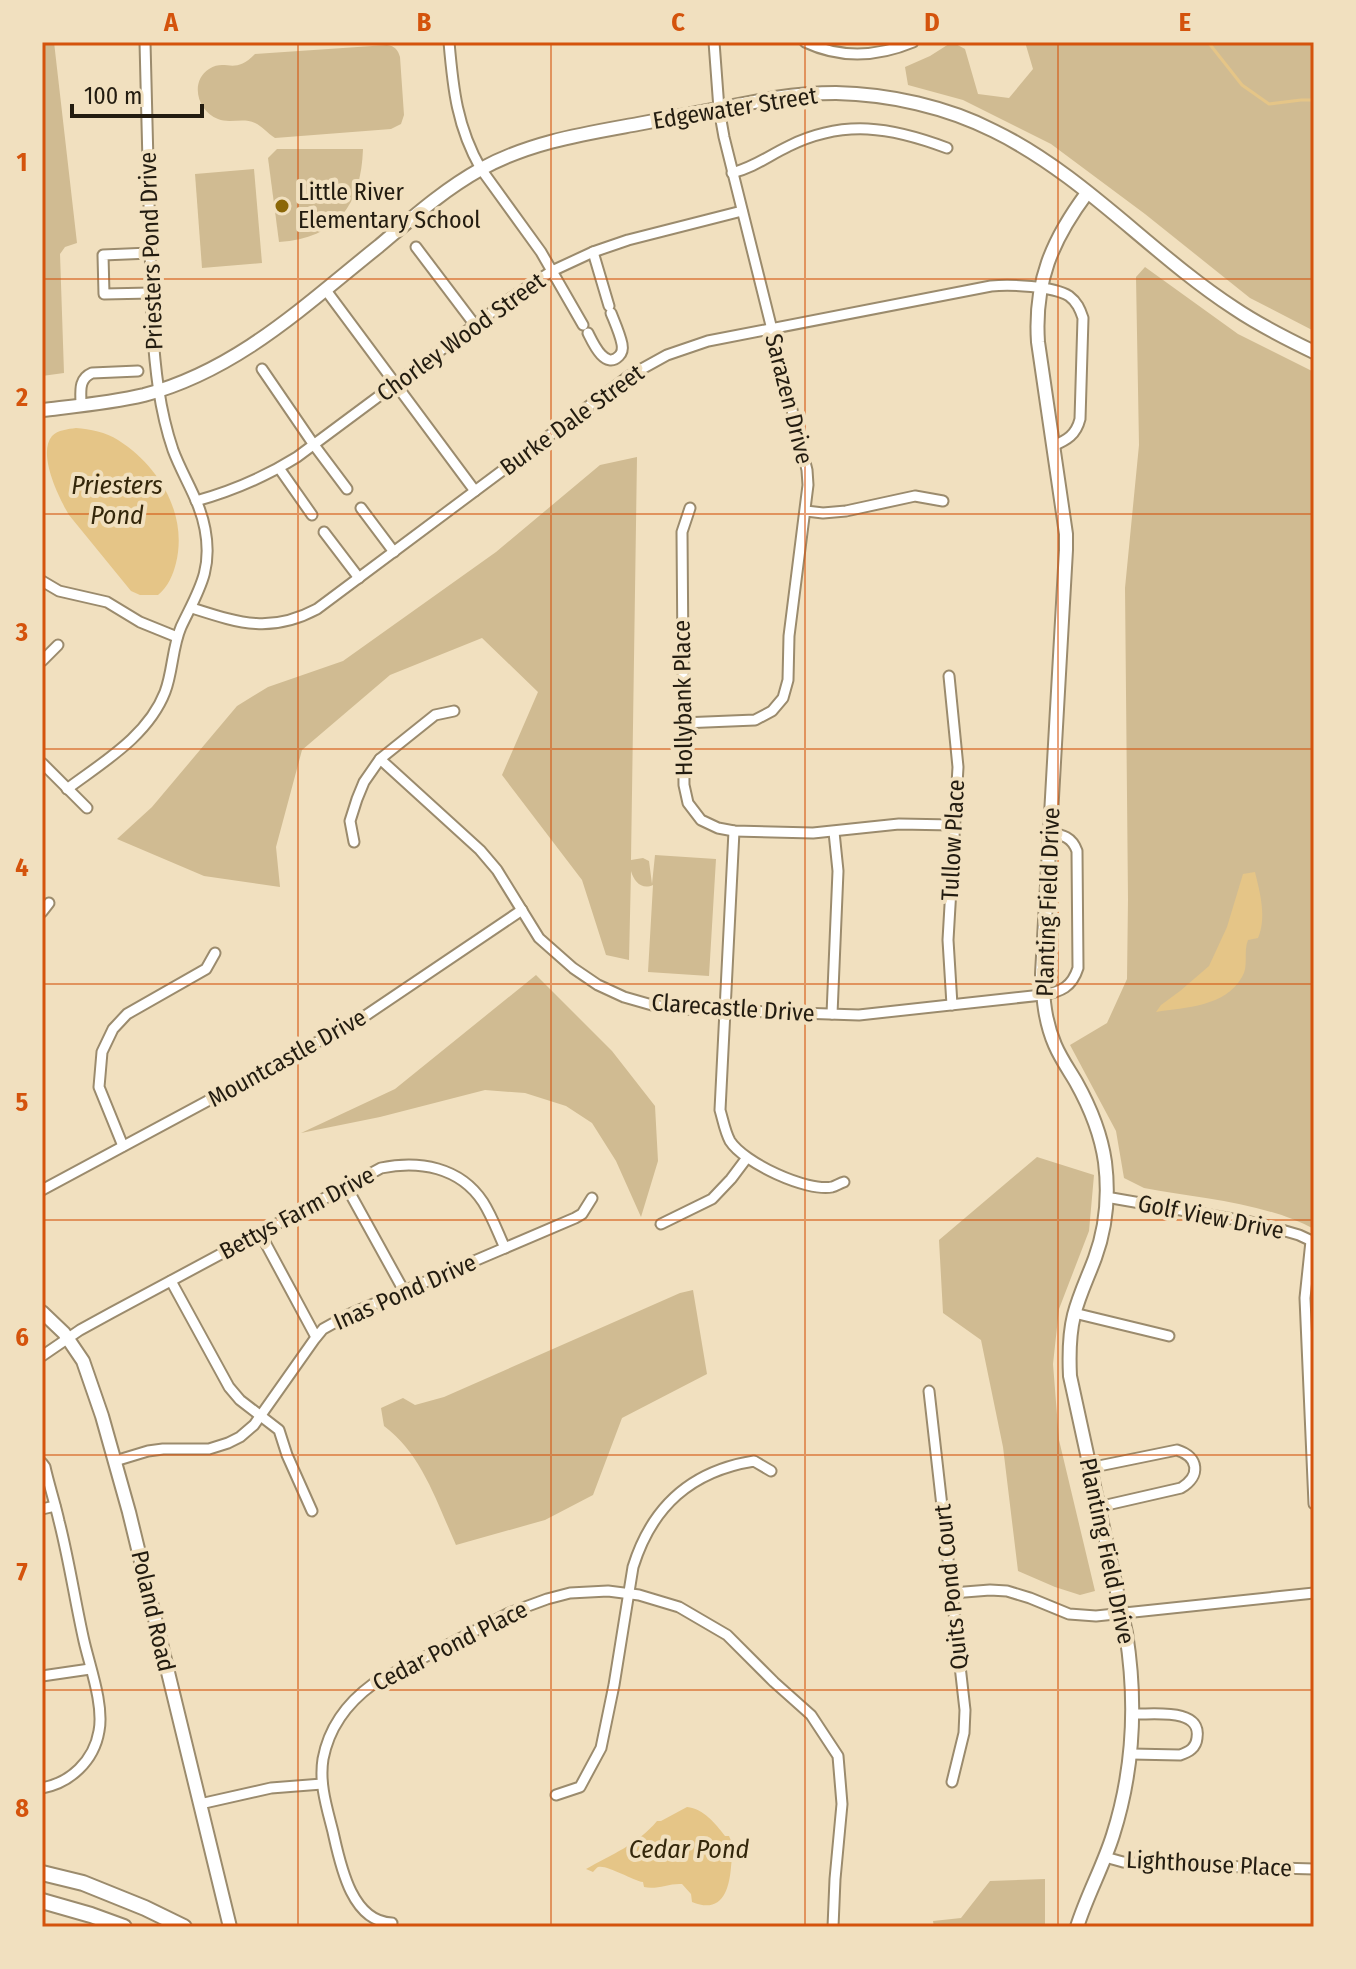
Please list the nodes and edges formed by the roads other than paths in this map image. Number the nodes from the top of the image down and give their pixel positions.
1 (145, 42) edge
2 (449, 42) edge
3 (714, 42) edge
4 (805, 42) edge
5 (913, 42) edge
6 (719, 109) junction
7 (947, 148) dead end
8 (481, 169) junction
9 (732, 173) junction
10 (1087, 193) junction
11 (742, 211) junction
12 (416, 247) dead end
13 (593, 252) junction
14 (150, 253) junction
15 (552, 271) junction
16 (325, 289) junction
17 (1041, 289) junction
18 (151, 293) junction
19 (475, 325) junction
20 (772, 328) junction
21 (1314, 352) edge
22 (617, 358) junction
23 (262, 369) dead end
24 (138, 371) dead end
25 (629, 376) junction
26 (396, 384) junction
27 (158, 390) junction
28 (81, 405) junction
29 (42, 410) edge
30 (314, 445) junction
31 (1053, 446) junction
32 (279, 468) junction
33 (347, 489) dead end
34 (475, 491) junction
35 (196, 501) junction
36 (943, 501) dead end
37 (361, 508) dead end
38 (690, 508) dead end
39 (806, 511) junction
40 (312, 515) dead end
41 (324, 532) dead end
42 (394, 552) junction
43 (359, 578) junction
44 (42, 581) edge
45 (192, 608) junction
46 (177, 637) junction
47 (58, 645) dead end
48 (42, 661) edge
49 (949, 676) dead end
50 (454, 711) dead end
51 (682, 723) junction
52 (380, 759) junction
53 (42, 763) edge
54 (67, 789) junction
55 (87, 808) dead end
56 (953, 825) junction
57 (734, 831) junction
58 (834, 832) junction
59 (1050, 833) junction
60 (354, 842) dead end
61 (49, 903) dead end
62 (522, 910) junction
63 (42, 912) edge
64 (215, 953) dead end
65 (1042, 995) junction
66 (952, 1005) junction
67 (726, 1010) junction
68 (832, 1014) junction
69 (123, 1146) junction
70 (746, 1159) junction
71 (844, 1182) dead end
72 (346, 1186) junction
73 (42, 1190) edge
74 (1106, 1197) junction
75 (592, 1198) dead end
76 (661, 1224) dead end
77 (260, 1233) junction
78 (1312, 1242) edge
79 (505, 1248) junction
80 (171, 1281) junction
81 (404, 1291) junction
82 (42, 1312) edge
83 (1074, 1313) junction
84 (1169, 1336) dead end
85 (316, 1337) junction
86 (68, 1338) junction
87 (42, 1356) edge
88 (929, 1391) dead end
89 (261, 1416) junction
90 (115, 1461) junction
91 (42, 1463) edge
92 (1089, 1468) junction
93 (771, 1471) dead end
94 (1314, 1504) edge
95 (55, 1506) junction
96 (1098, 1507) junction
97 (42, 1509) edge
98 (312, 1511) dead end
99 (628, 1593) junction
100 (952, 1593) junction
101 (1314, 1593) edge
102 (1122, 1613) junction
103 (90, 1669) junction
104 (42, 1676) edge
105 (1133, 1714) junction
106 (1131, 1754) junction
107 (952, 1782) dead end
108 (322, 1784) junction
109 (42, 1788) edge
110 (556, 1795) dead end
111 (200, 1804) junction
112 (1105, 1857) junction
113 (1314, 1869) edge
114 (42, 1873) edge
115 (42, 1901) edge
116 (392, 1923) dead end
117 (124, 1927) edge
118 (184, 1927) edge
119 (230, 1927) edge
120 (833, 1927) edge
121 (1077, 1927) edge

1 - 14 street, Priesters Pond Drive
2 - 8 street
3 - 6 street, Sarazen Drive
4 - 5 street
6 - 8 street, Edgewater Street
6 - 9 street, Sarazen Drive
6 - 10 street, Edgewater Street
7 - 9 street
8 - 15 street
8 - 16 street, Edgewater Street
9 - 11 street, Sarazen Drive
10 - 17 street, Planting Field Drive
10 - 21 street, Edgewater Street
11 - 13 street, Chorley Wood Street
11 - 20 street, Sarazen Drive
12 - 19 street
13 - 15 street, Chorley Wood Street
13 - 22 street
14 - 18 street, Priesters Pond Drive
14 - 18 street
15 - 19 street, Chorley Wood Street
15 - 22 street
16 - 26 street
16 - 27 street, Edgewater Street
17 - 20 street, Burke Dale Street
17 - 31 street, Planting Field Drive
17 - 31 street, Burke Dale Street
18 - 27 street, Priesters Pond Drive
19 - 26 street, Chorley Wood Street
20 - 25 street, Burke Dale Street
20 - 39 street, Sarazen Drive
22 - 25 street
23 - 30 street
24 - 28 street
25 - 34 street, Burke Dale Street
26 - 30 street, Chorley Wood Street
26 - 34 street
27 - 28 street, Edgewater Street
27 - 35 street
28 - 29 street, Edgewater Street
30 - 32 street, Chorley Wood Street
30 - 33 street
31 - 59 street, Planting Field Drive
32 - 35 street, Chorley Wood Street
32 - 40 street
34 - 42 street, Burke Dale Street
35 - 45 street
36 - 39 street
37 - 42 street
38 - 51 street, Hollybank Place
39 - 51 street, Sarazen Drive
41 - 43 street
42 - 43 street, Burke Dale Street
43 - 45 street, Burke Dale Street
44 - 46 street
45 - 46 street
46 - 54 street
47 - 48 street
49 - 56 street, Tullow Place
50 - 52 street
51 - 57 street, Hollybank Place
52 - 60 street
52 - 62 street, Clarecastle Drive
53 - 54 street
54 - 55 street
56 - 58 street, Hollybank Place
56 - 66 street, Tullow Place
57 - 58 street, Hollybank Place
57 - 67 street
58 - 68 street
59 - 65 street, Planting Field Drive
59 - 65 street
61 - 63 street
62 - 67 street, Clarecastle Drive
62 - 69 street, Mountcastle Drive
64 - 69 street
65 - 66 street, Clarecastle Drive
65 - 74 street, Planting Field Drive
66 - 68 street, Clarecastle Drive
67 - 68 street, Clarecastle Drive
67 - 70 street
69 - 73 street, Mountcastle Drive
70 - 71 street
70 - 76 street
72 - 77 street, Bettys Farm Drive
72 - 79 street, Bettys Farm Drive
72 - 81 street
74 - 78 street, Golf View Drive
74 - 83 street, Planting Field Drive
75 - 79 street, Inas Pond Drive
77 - 80 street, Bettys Farm Drive
77 - 85 street
78 - 94 street
79 - 81 street, Inas Pond Drive
80 - 86 street, Bettys Farm Drive
80 - 89 street
81 - 85 street, Inas Pond Drive
82 - 86 street, Poland Road
83 - 84 street
83 - 92 street, Planting Field Drive
85 - 89 street, Inas Pond Drive
86 - 87 street, Bettys Farm Drive
86 - 90 street, Poland Road
88 - 100 street, Quits Pond Court
89 - 90 street, Inas Pond Drive
89 - 98 street
90 - 111 street, Poland Road
91 - 95 street
92 - 96 street, Planting Field Drive
92 - 96 street
93 - 99 street
95 - 97 street
95 - 103 street
96 - 102 street, Planting Field Drive
99 - 108 street, Cedar Pond Place
99 - 110 street
99 - 120 street, Cedar Pond Place
100 - 102 street
100 - 107 street, Quits Pond Court
101 - 102 street
102 - 105 street, Planting Field Drive
103 - 104 street
103 - 109 street
105 - 106 street, Planting Field Drive
105 - 106 street
106 - 112 street, Planting Field Drive
108 - 111 street
108 - 116 street
111 - 119 street, Poland Road
112 - 113 street, Lighthouse Place
112 - 121 street, Planting Field Drive
114 - 118 main road
115 - 117 main road

